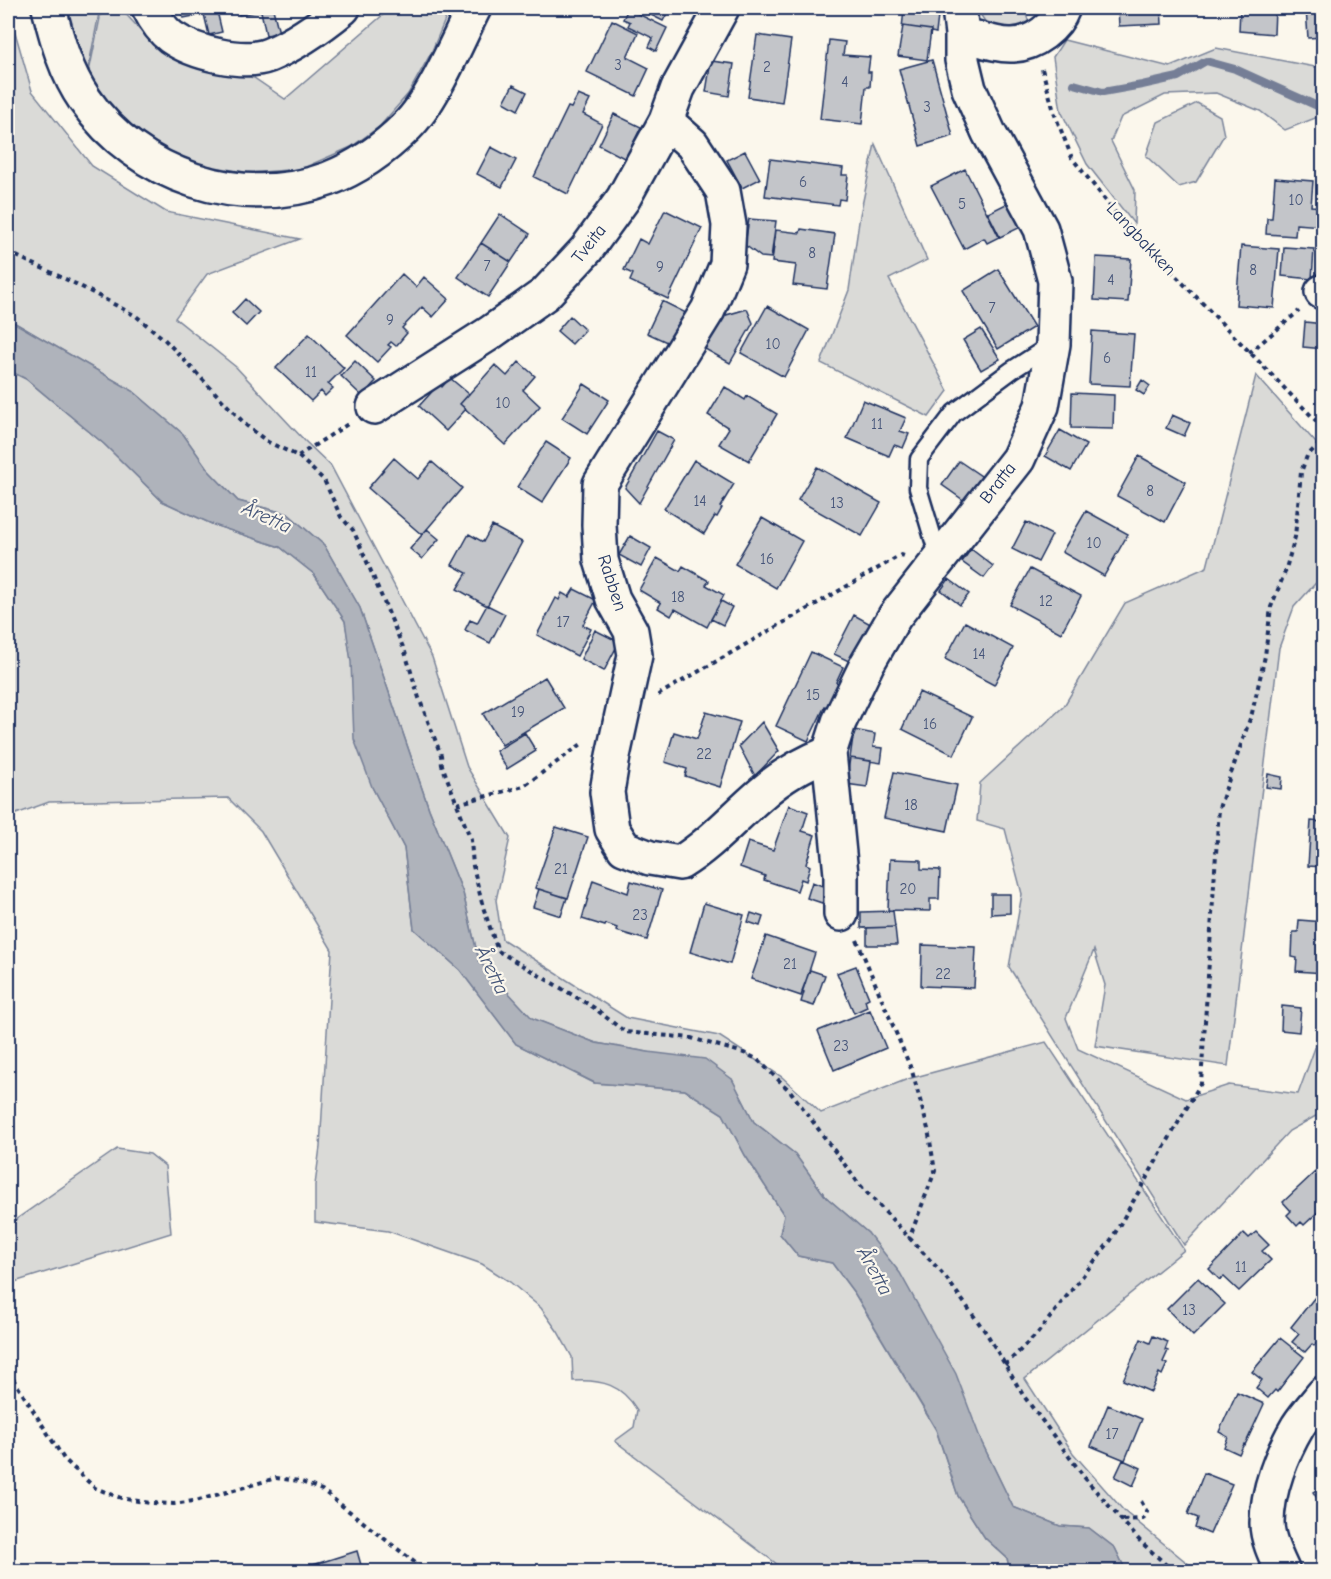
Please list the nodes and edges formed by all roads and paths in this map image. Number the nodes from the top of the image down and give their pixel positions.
1 (50, 8) edge
2 (149, 8) edge
3 (343, 8) edge
4 (474, 8) edge
5 (722, 8) edge
6 (1063, 8) edge
7 (961, 21) edge
8 (1036, 38) junction
9 (666, 121) junction
10 (8, 252) edge
11 (1323, 291) edge
12 (1053, 344) junction
13 (1249, 353) junction
14 (374, 407) joint
15 (1323, 429) edge
16 (1323, 439) edge
17 (298, 456) junction
18 (939, 558) junction
19 (622, 715) junction
20 (829, 753) junction
21 (457, 804) junction
22 (848, 923) joint
23 (909, 1239) junction
24 (1005, 1365) junction
25 (8, 1371) edge
26 (1323, 1394) edge
27 (1141, 1501) dead end
28 (1122, 1520) junction
29 (1276, 1566) edge
30 (427, 1572) edge
31 (1174, 1572) edge

1 - 4 street
2 - 3 street
5 - 9 street, Tveita
6 - 8 street
7 - 8 street
7 - 12 street, Bratta
8 - 13 path, Langbakken
9 - 14 street, Tveita
9 - 19 street, Rabben
10 - 17 path
11 - 13 path
12 - 18 street, Bratta
12 - 18 lane
13 - 15 path, Langbakken
14 - 17 path
16 - 24 path
17 - 21 path
18 - 19 path
18 - 20 street, Bratta
19 - 20 street, Rabben
19 - 21 path
20 - 22 street, Bratta
21 - 23 path
22 - 23 path
23 - 24 path
24 - 28 path
25 - 30 path
26 - 29 street
27 - 28 path
28 - 31 path

